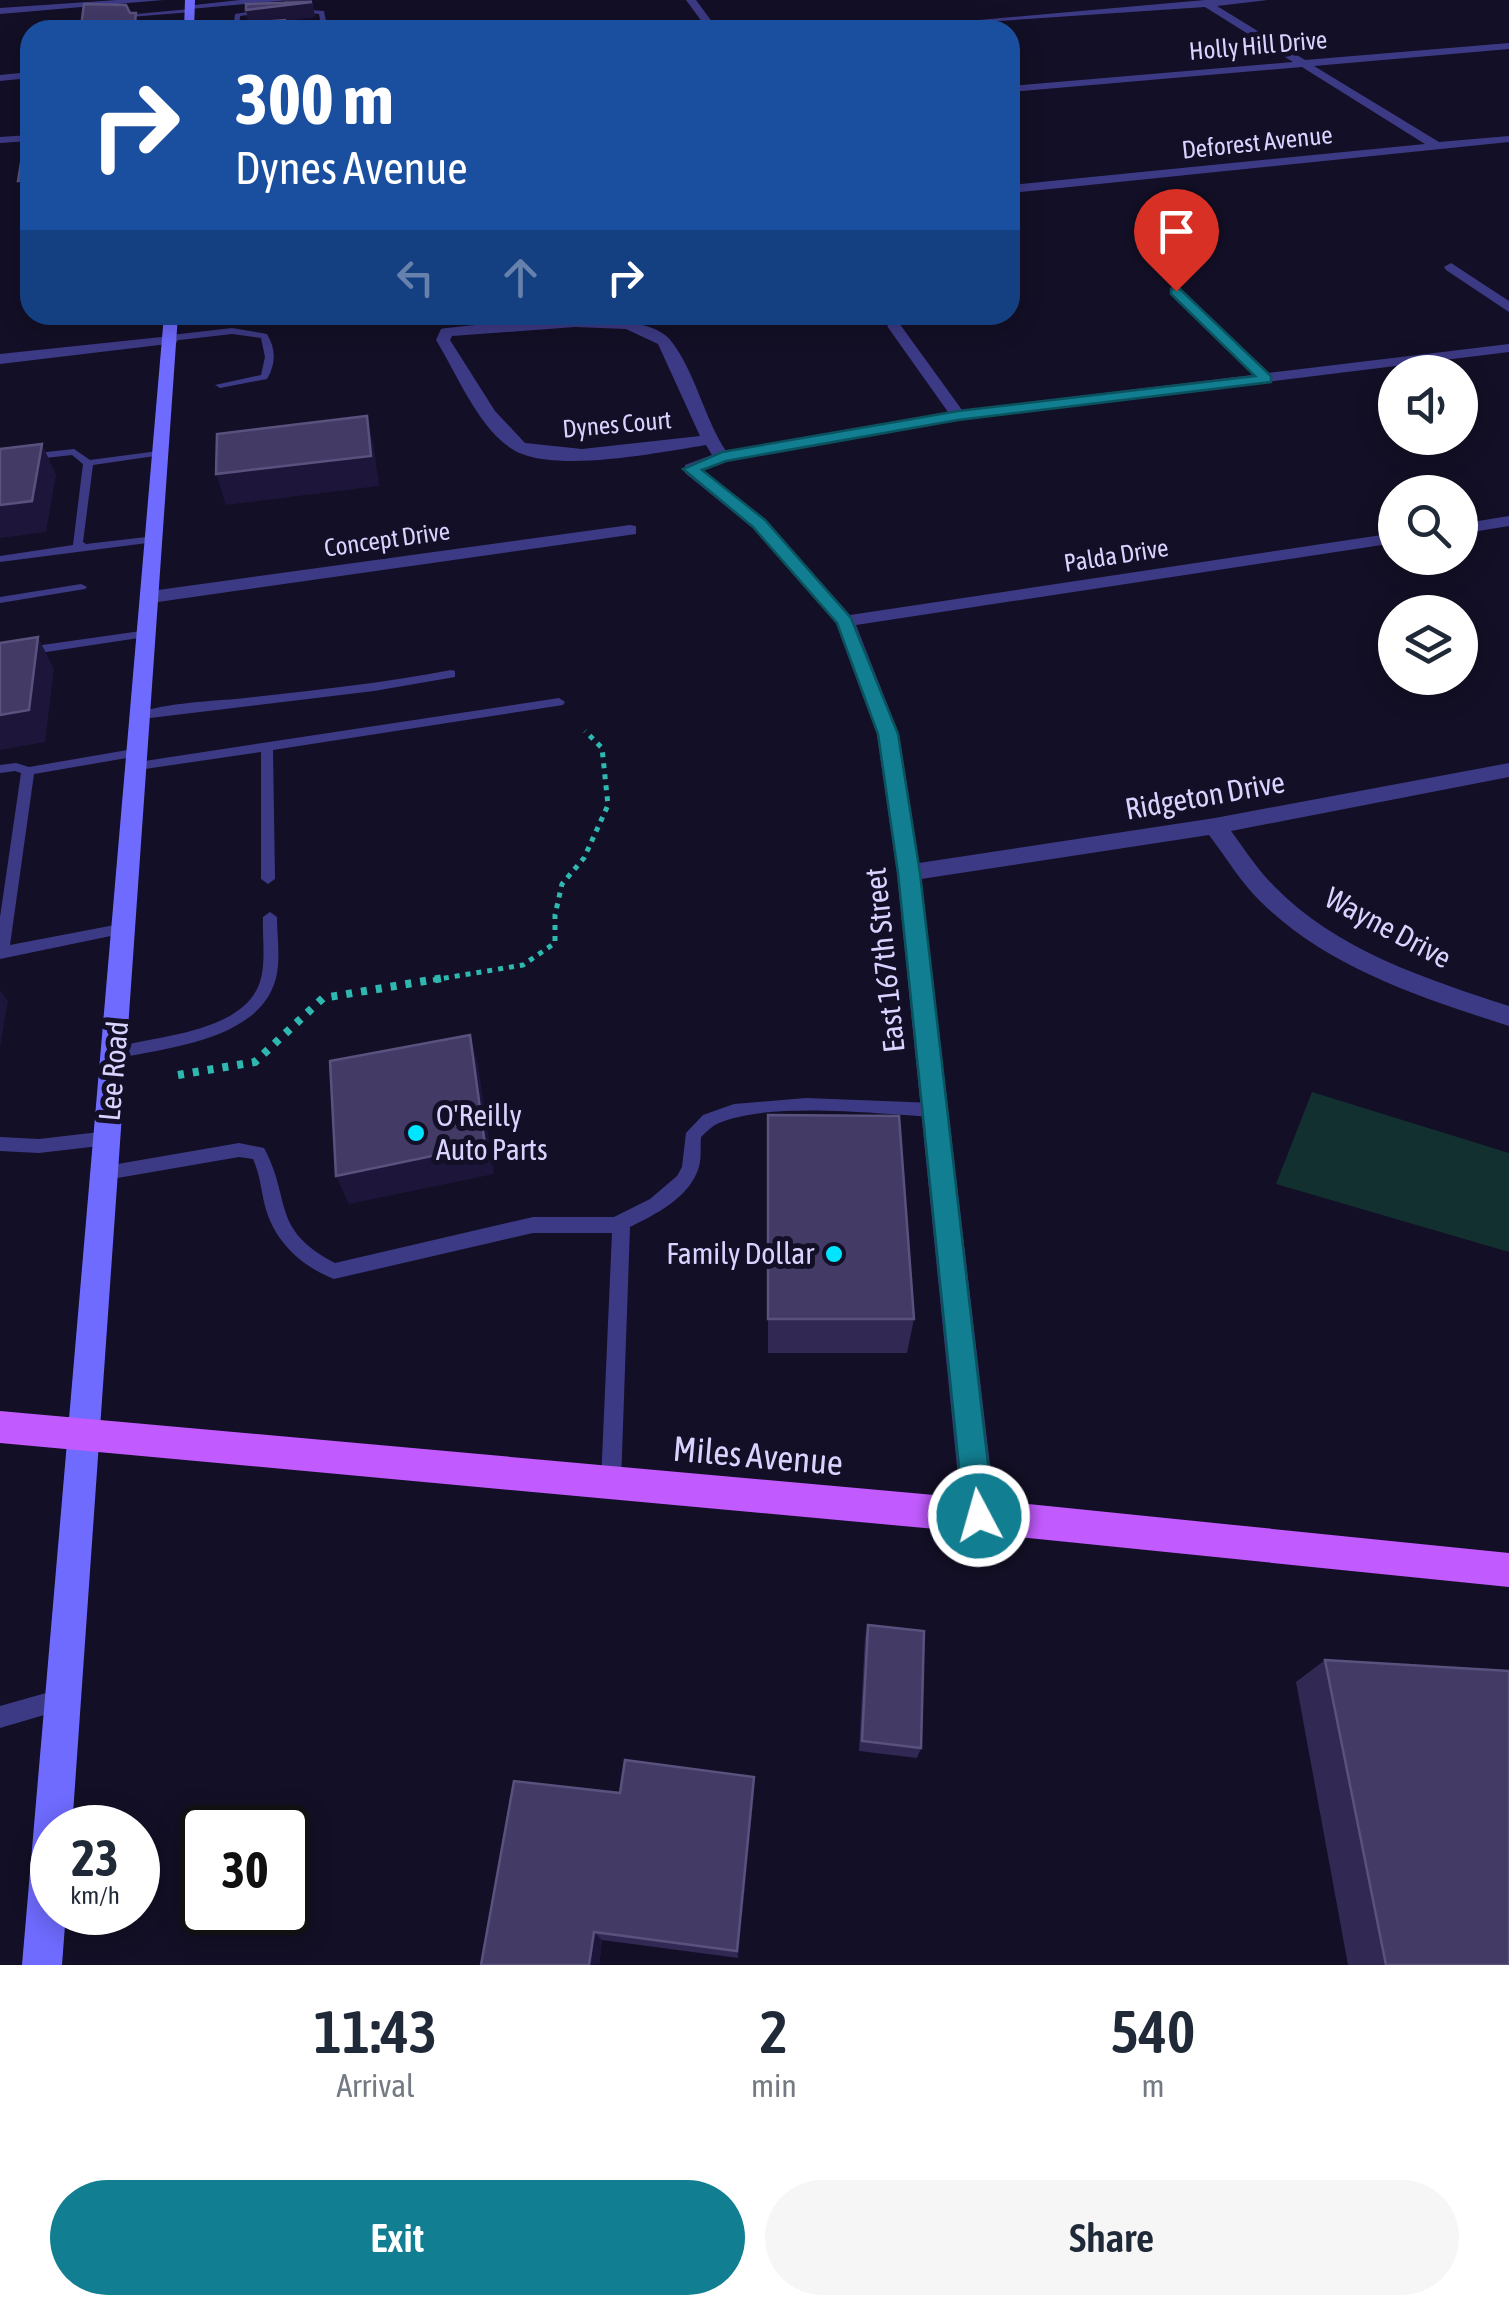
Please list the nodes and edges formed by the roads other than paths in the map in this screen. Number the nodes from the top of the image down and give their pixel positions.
1 (158, 0) edge
2 (285, 0) edge
3 (1263, 0) edge
4 (229, 2) edge
5 (1204, 2) edge
6 (91, 6) edge
7 (190, 6) edge
8 (255, 7) edge
9 (0, 11) edge
10 (266, 11) junction
11 (294, 12) edge
12 (276, 13) edge
13 (150, 14) junction
14 (103, 17) edge
15 (149, 20) edge
16 (323, 20) edge
17 (330, 20) edge
18 (991, 20) edge
19 (1509, 46) edge
20 (1305, 63) junction
21 (1020, 87) edge
22 (1509, 139) edge
23 (1437, 146) junction
24 (1020, 189) edge
25 (1451, 267) dead end
26 (1176, 291) dead end
27 (1509, 308) edge
28 (171, 325) edge
29 (546, 325) edge
30 (628, 325) edge
31 (894, 326) dead end
32 (171, 339) junction
33 (1509, 348) edge
34 (0, 359) edge
35 (1266, 379) junction
36 (220, 385) dead end
37 (958, 415) junction
38 (710, 439) junction
39 (162, 452) junction
40 (722, 457) junction
41 (0, 460) edge
42 (88, 464) junction
43 (1509, 521) edge
44 (1478, 525) edge
45 (630, 530) dead end
46 (155, 539) junction
47 (1378, 541) edge
48 (84, 548) junction
49 (0, 559) edge
50 (81, 587) dead end
51 (151, 597) junction
52 (0, 600) edge
53 (845, 621) junction
54 (148, 634) junction
55 (0, 655) edge
56 (451, 674) dead end
57 (559, 702) dead end
58 (142, 715) junction
59 (267, 747) junction
60 (138, 759) junction
61 (0, 769) edge
62 (1509, 770) edge
63 (28, 771) junction
64 (1215, 826) junction
65 (909, 873) junction
66 (268, 879) dead end
67 (270, 917) dead end
68 (125, 928) junction
69 (1, 953) edge
70 (1509, 1016) edge
71 (116, 1053) junction
72 (935, 1110) junction
73 (108, 1138) junction
74 (0, 1144) edge
75 (106, 1173) junction
76 (615, 1226) junction
77 (0, 1428) edge
78 (86, 1435) junction
79 (611, 1482) junction
80 (979, 1516) junction
81 (1509, 1570) edge
82 (64, 1699) junction
83 (0, 1718) edge
84 (55, 1805) edge
85 (44, 1935) edge
86 (42, 1965) edge

1 - 6 street
2 - 8 street
3 - 5 street
4 - 7 street
4 - 8 street
5 - 18 street
5 - 20 street
6 - 9 street
7 - 13 lane
8 - 10 lane
10 - 12 lane
10 - 17 lane
11 - 16 lane
13 - 14 lane
13 - 15 lane
19 - 20 street, Holly Hill Drive
20 - 21 street, Holly Hill Drive
20 - 23 street
22 - 23 street, Deforest Avenue
23 - 24 street, Deforest Avenue
25 - 27 street
26 - 35 street
28 - 32 main road, Lee Road
29 - 38 street, Dynes Court
30 - 38 street, Dynes Court
31 - 37 street
32 - 34 street
32 - 36 lane
32 - 39 main road, Lee Road
33 - 35 street
35 - 37 street
37 - 40 street
38 - 40 street, Dynes Court
39 - 42 lane
39 - 46 main road, Lee Road
40 - 53 street, East 167th Street
41 - 42 lane
42 - 48 lane
43 - 44 street
45 - 51 street, Concept Drive
46 - 48 lane
46 - 51 main road, Lee Road
47 - 53 street, Palda Drive
48 - 49 lane
50 - 52 lane
51 - 54 main road, Lee Road
53 - 65 street, East 167th Street
54 - 55 lane
54 - 58 main road, Lee Road
56 - 58 lane
57 - 59 lane
58 - 60 main road, Lee Road
59 - 60 lane
59 - 66 lane
60 - 63 lane
60 - 68 main road, Lee Road
61 - 63 lane
62 - 64 street, Ridgeton Drive
63 - 69 lane
64 - 65 street, Ridgeton Drive
64 - 70 street, Wayne Drive
65 - 72 street, East 167th Street
67 - 71 lane
68 - 69 lane
68 - 71 main road, Lee Road
71 - 73 main road, Lee Road
72 - 76 lane
72 - 80 street, East 167th Street
73 - 74 lane
73 - 75 main road, Lee Road
75 - 76 lane
75 - 78 main road, Lee Road
76 - 79 lane
77 - 78 main road, Miles Avenue
78 - 79 main road, Miles Avenue
78 - 82 main road, Lee Road
79 - 80 main road, Miles Avenue
80 - 81 main road, Miles Avenue
82 - 83 lane
82 - 84 main road, Lee Road
85 - 86 main road

